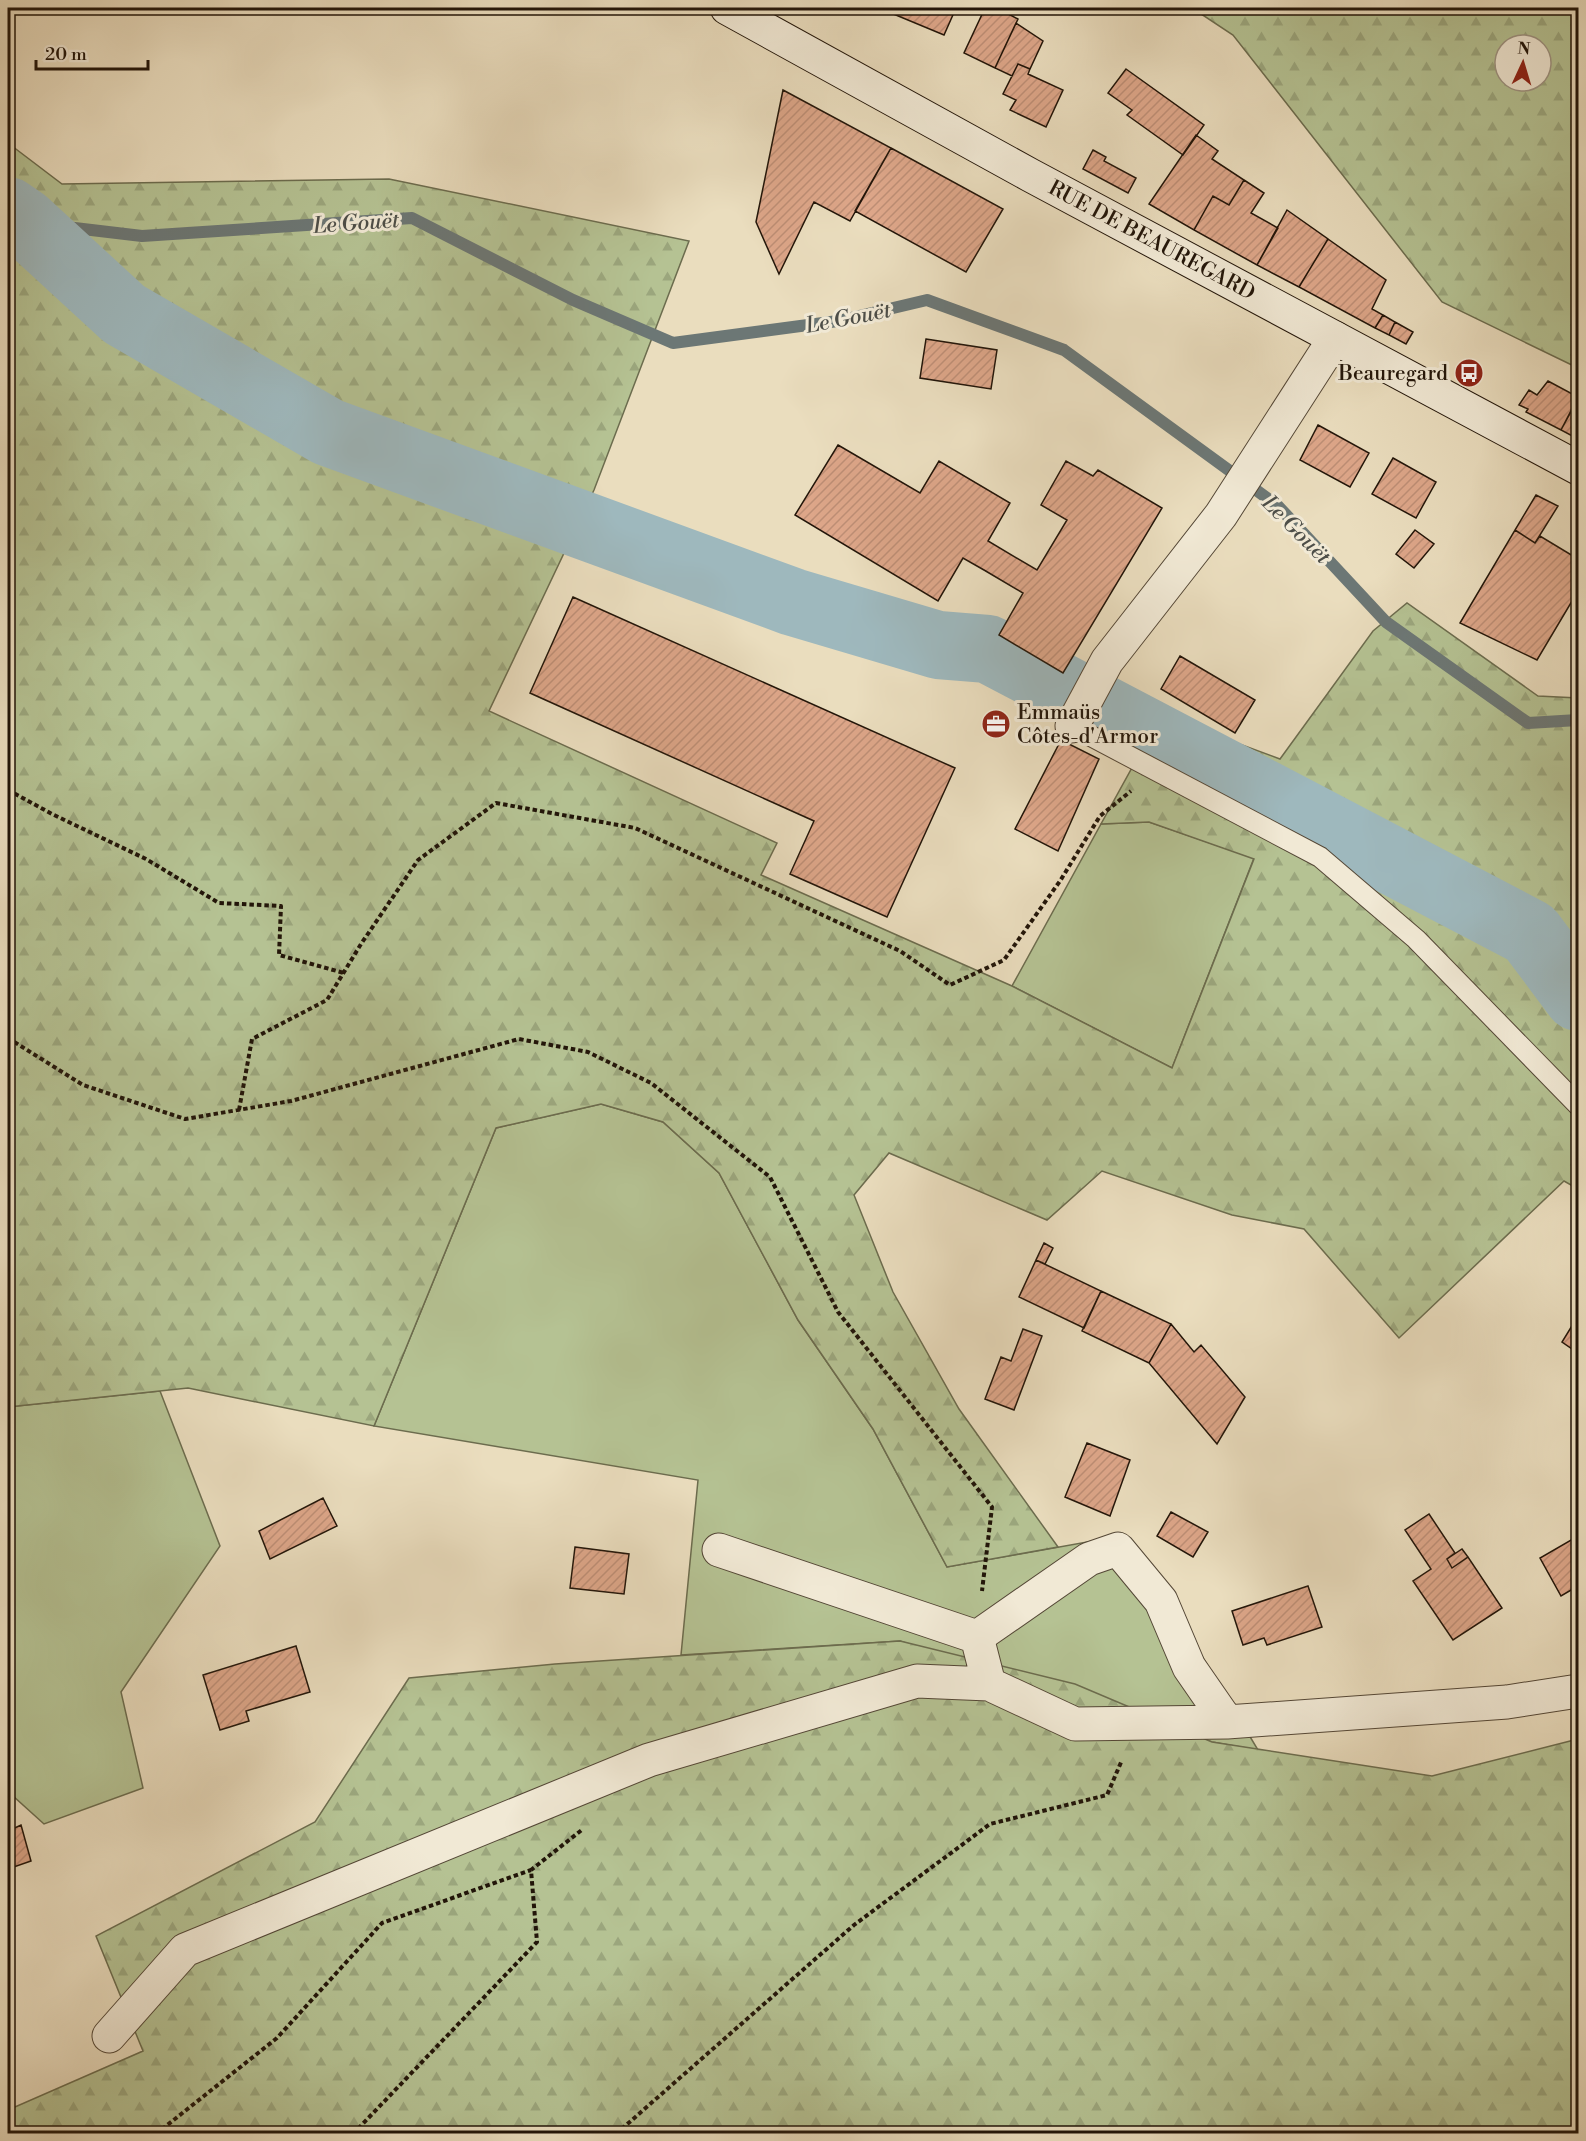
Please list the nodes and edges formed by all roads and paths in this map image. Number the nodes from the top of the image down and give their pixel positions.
1 (727, 8) edge
2 (1335, 338) junction
3 (1578, 468) edge
4 (1072, 726) joint
5 (1156, 770) junction
6 (8, 790) edge
7 (344, 973) junction
8 (8, 1038) edge
9 (1578, 1105) edge
10 (239, 1110) junction
11 (719, 1550) dead end
12 (977, 1637) junction
13 (989, 1684) junction
14 (1578, 1691) edge
15 (1227, 1722) junction
16 (1138, 1723) junction
17 (587, 1825) dead end
18 (531, 1870) junction
19 (109, 2036) dead end
20 (156, 2133) edge
21 (352, 2133) edge
22 (616, 2133) edge

1 - 2 street, RUE DE BEAUREGARD
2 - 3 street, RUE DE BEAUREGARD
2 - 4 street
4 - 5 lane
5 - 7 path
5 - 9 lane
6 - 7 path
7 - 10 path
8 - 10 path
10 - 12 path
11 - 12 street
12 - 13 street
12 - 15 street
13 - 16 street
13 - 19 street
14 - 15 street
15 - 16 street
16 - 22 path
17 - 18 path
18 - 20 path
18 - 21 path

